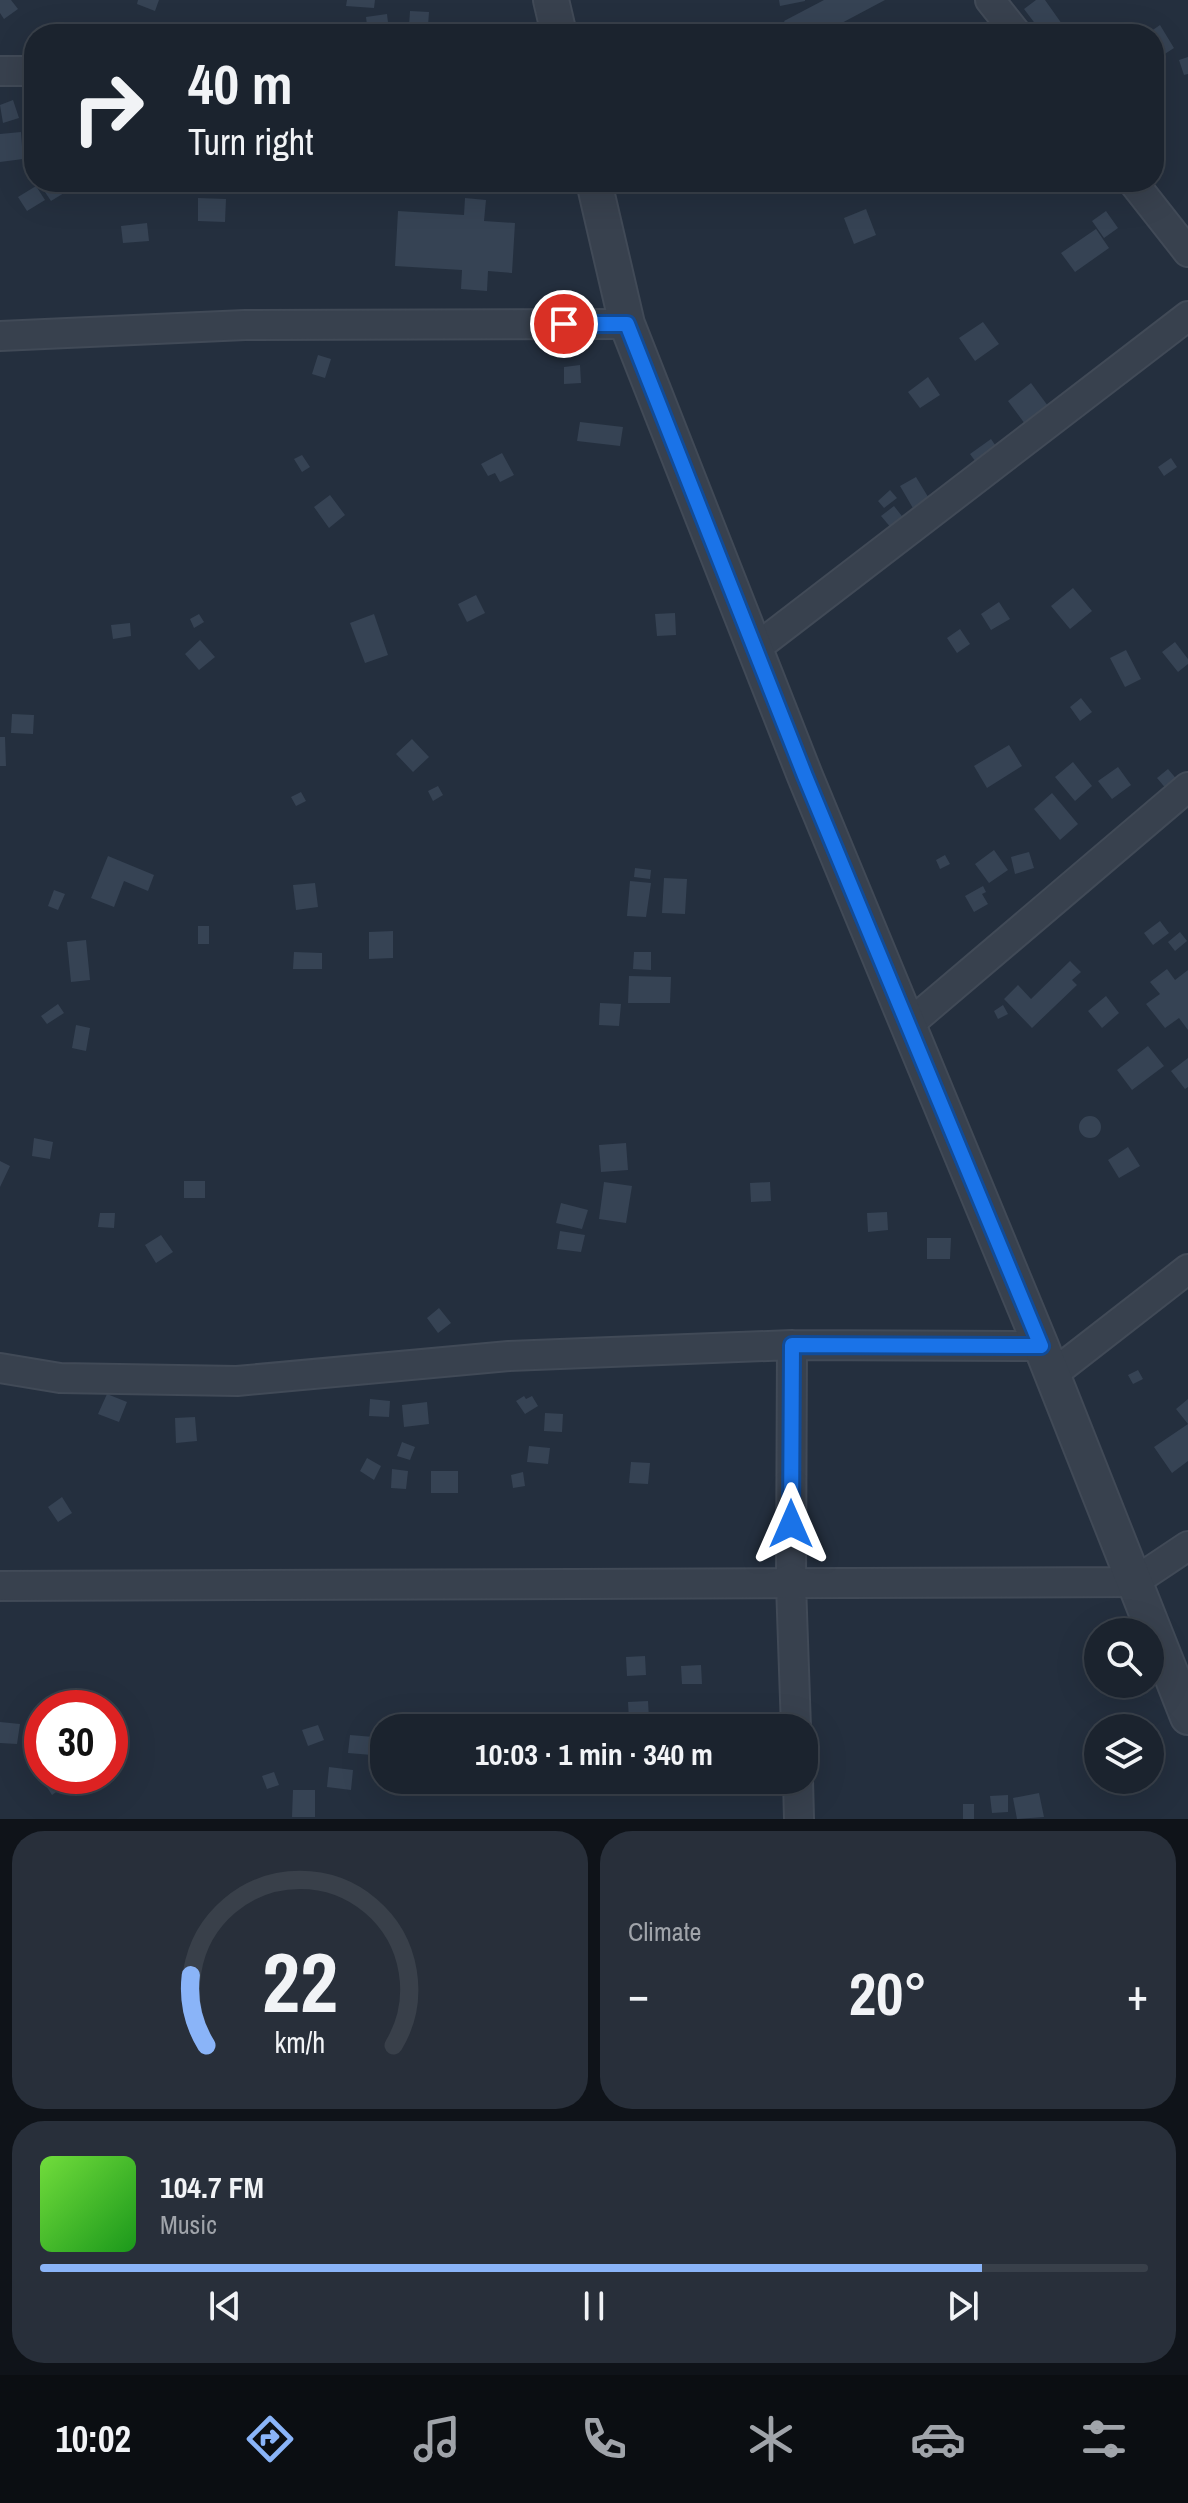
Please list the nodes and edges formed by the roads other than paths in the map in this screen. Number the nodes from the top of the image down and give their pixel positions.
1 (551, 0) edge
2 (990, 0) edge
3 (557, 24) edge
4 (1009, 24) edge
5 (0, 71) edge
6 (24, 71) edge
7 (596, 192) edge
8 (1141, 192) edge
9 (1188, 252) edge
10 (1188, 316) edge
11 (627, 324) junction
12 (0, 336) edge
13 (756, 648) junction
14 (1188, 787) edge
15 (908, 1025) junction
16 (1188, 1269) edge
17 (792, 1345) junction
18 (1047, 1360) junction
19 (0, 1368) edge
20 (1188, 1546) edge
21 (1134, 1582) junction
22 (791, 1584) junction
23 (0, 1586) edge
24 (796, 1714) edge
25 (1188, 1717) edge
26 (798, 1794) edge
27 (799, 1819) edge

1 - 3 street
2 - 4 street
5 - 6 street
7 - 11 street
8 - 9 street
10 - 13 street
11 - 12 street
11 - 13 street
13 - 15 street
14 - 15 street
15 - 18 street
16 - 18 street
17 - 18 street
17 - 19 street
17 - 22 street
18 - 21 street
20 - 21 street
21 - 22 street
21 - 25 street
22 - 23 street
22 - 24 street
26 - 27 street

